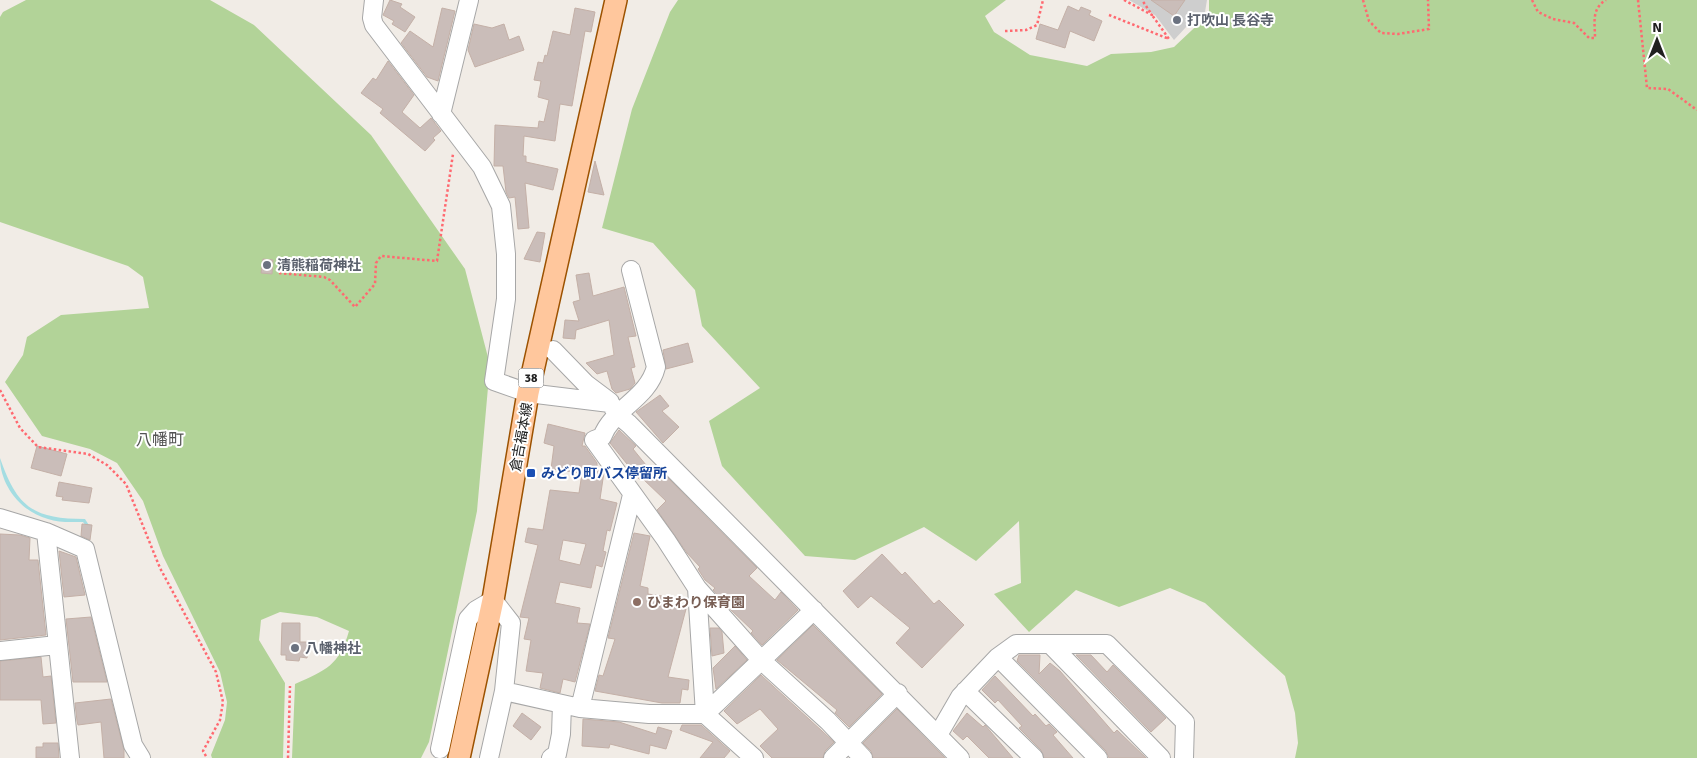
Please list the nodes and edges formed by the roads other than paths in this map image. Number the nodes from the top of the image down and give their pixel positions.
1 (374, 0) edge
2 (469, 0) edge
3 (616, 0) edge
4 (441, 114) junction
5 (631, 270) dead end
6 (553, 350) dead end
7 (528, 392) junction
8 (614, 409) junction
9 (632, 494) junction
10 (0, 518) edge
11 (46, 532) junction
12 (697, 588) junction
13 (492, 600) junction
14 (814, 610) junction
15 (57, 645) junction
16 (1051, 645) junction
17 (0, 651) edge
18 (998, 657) junction
19 (762, 661) junction
20 (504, 691) junction
21 (965, 691) junction
22 (898, 693) junction
23 (562, 704) junction
24 (580, 708) junction
25 (705, 714) junction
26 (938, 735) junction
27 (849, 743) junction
28 (449, 754) edge
29 (70, 758) edge
30 (140, 758) edge
31 (489, 758) edge
32 (551, 758) edge
33 (754, 758) edge
34 (833, 758) edge
35 (863, 758) edge
36 (960, 758) edge
37 (1034, 758) edge
38 (1098, 758) edge
39 (1161, 758) edge
40 (1184, 758) edge

1 - 4 street
2 - 4 street
3 - 7 main road, 倉吉福本線 / 38
4 - 7 street
5 - 8 street
6 - 8 street
7 - 8 street
7 - 13 main road, 倉吉福本線 / 38
8 - 9 street
8 - 14 street
9 - 12 street
9 - 24 street
10 - 11 street
11 - 15 street
11 - 30 street
12 - 19 street
12 - 25 street
13 - 20 street
13 - 28 main road, 倉吉福本線 / 38
14 - 19 street
14 - 22 street
15 - 17 street
15 - 29 street
16 - 18 street
16 - 39 street
16 - 40 street
18 - 21 street
18 - 38 street
19 - 25 street
19 - 27 street
20 - 23 street
20 - 31 street
21 - 26 street
21 - 37 street
22 - 26 street
22 - 27 street
23 - 24 street
23 - 32 street
24 - 25 street
25 - 33 street
26 - 36 street
27 - 34 street
27 - 35 street

